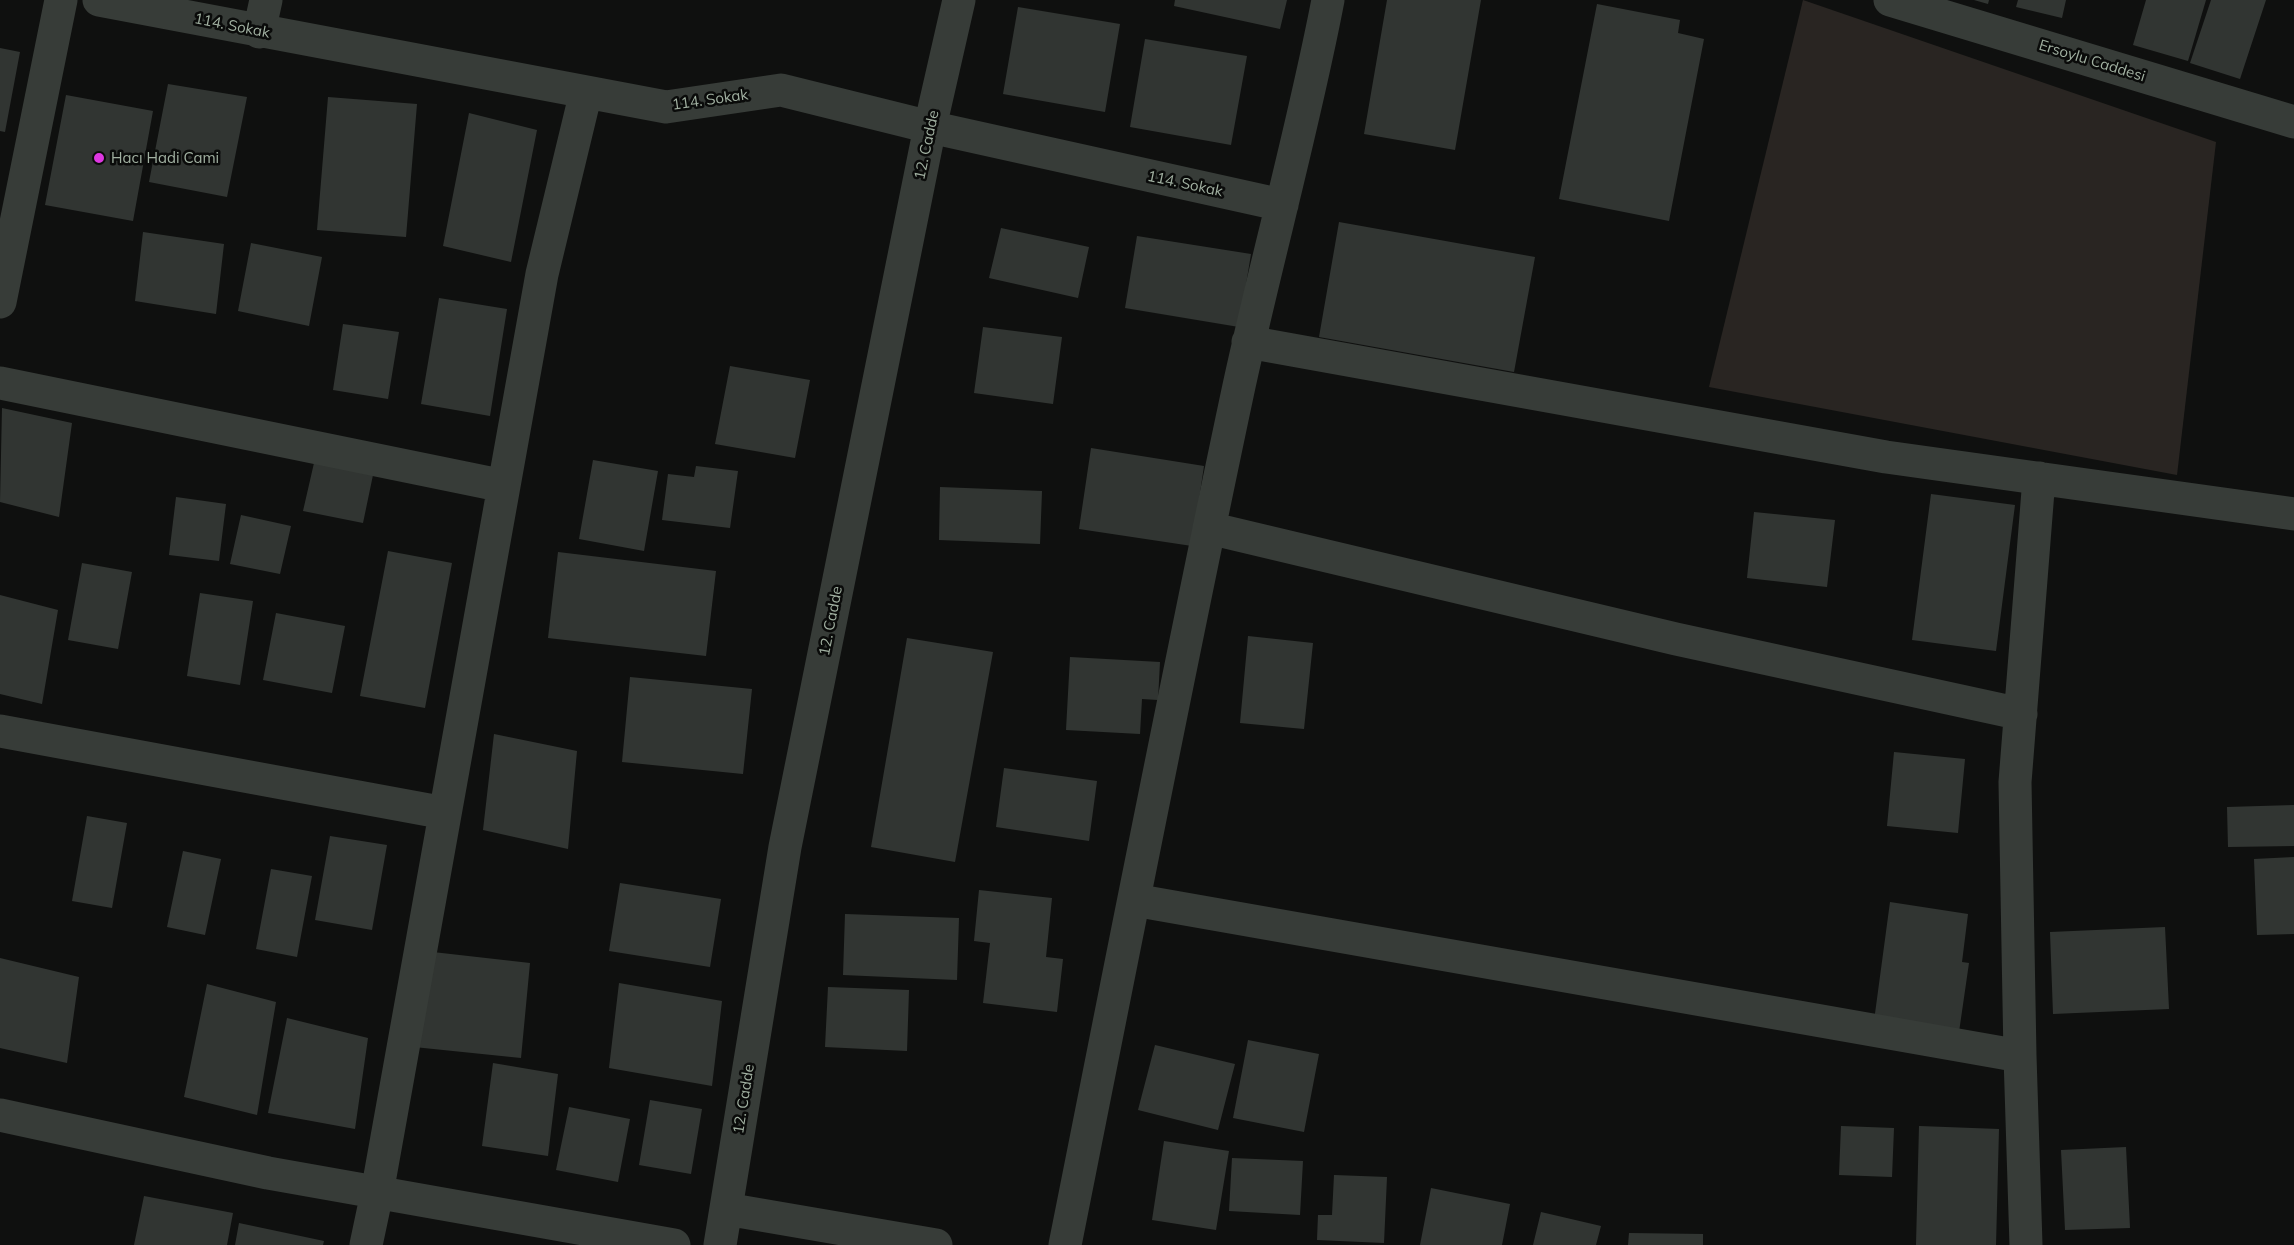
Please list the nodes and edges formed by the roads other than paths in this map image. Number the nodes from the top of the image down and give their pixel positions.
1 (61, 0) edge
2 (99, 0) edge
3 (266, 0) edge
4 (958, 0) edge
5 (1328, 0) edge
6 (1890, 0) edge
7 (260, 32) junction
8 (586, 92) junction
9 (2294, 122) edge
10 (930, 127) junction
11 (1282, 205) junction
12 (0, 302) edge
13 (1248, 342) junction
14 (0, 383) edge
15 (2039, 478) junction
16 (504, 486) junction
17 (2294, 514) edge
18 (1209, 528) junction
19 (2021, 714) junction
20 (0, 731) edge
21 (445, 813) junction
22 (1134, 900) junction
23 (2020, 1056) junction
24 (0, 1115) edge
25 (377, 1193) junction
26 (726, 1209) junction
27 (366, 1245) edge
28 (674, 1245) edge
29 (720, 1245) edge
30 (936, 1245) edge
31 (1065, 1245) edge
32 (2026, 1245) edge

1 - 12 street
2 - 7 street, 114. Sokak
3 - 7 street
4 - 10 street, 12. Cadde
5 - 11 street
6 - 9 street, Ersoylu Caddesi
7 - 8 street, 114. Sokak
8 - 10 street, 114. Sokak
8 - 16 street
10 - 11 street, 114. Sokak
10 - 26 street, 12. Cadde
11 - 13 street
13 - 15 street
13 - 18 street
14 - 16 street
15 - 17 street
15 - 19 street
16 - 21 street
18 - 19 street
18 - 22 street
19 - 23 street
20 - 21 street
21 - 25 street
22 - 23 street
22 - 31 street
23 - 32 street
24 - 25 street
25 - 27 street
25 - 28 street
26 - 29 street, 12. Cadde
26 - 30 street

